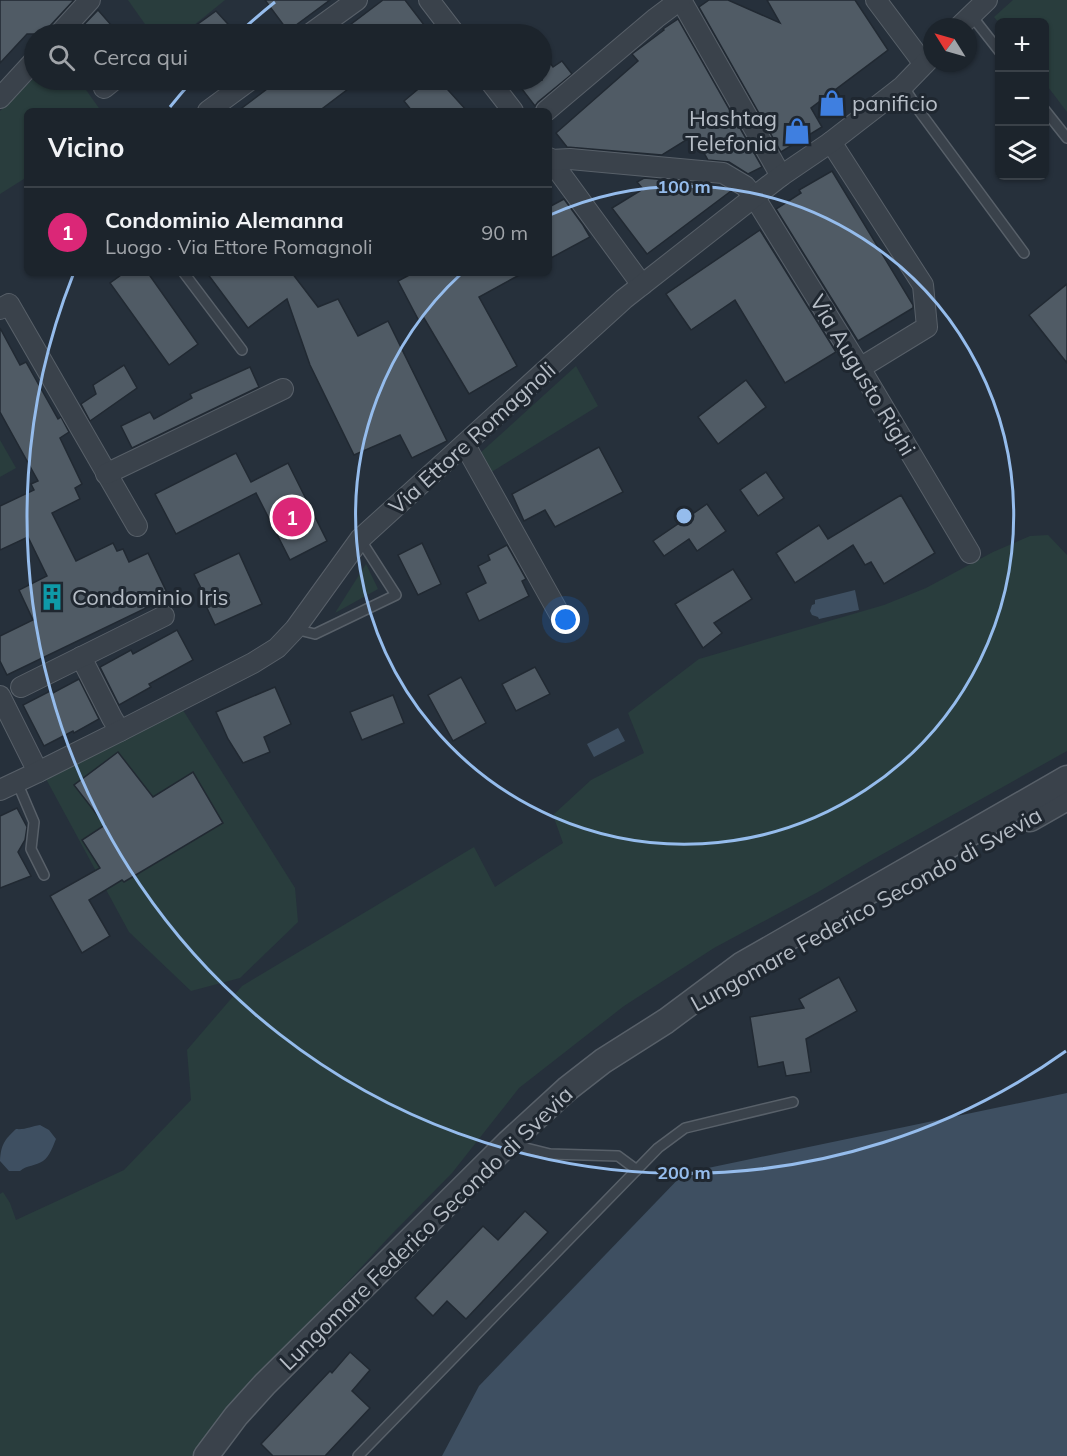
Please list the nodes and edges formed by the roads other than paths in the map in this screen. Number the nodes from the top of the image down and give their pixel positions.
1 (90, 0) edge
2 (357, 0) edge
3 (429, 0) edge
4 (680, 0) edge
5 (876, 0) edge
6 (987, 0) edge
7 (968, 18) edge
8 (67, 24) edge
9 (324, 24) edge
10 (447, 24) edge
11 (977, 32) edge
12 (995, 48) edge
13 (923, 54) edge
14 (923, 65) edge
15 (24, 72) edge
16 (903, 86) junction
17 (236, 90) edge
18 (497, 90) edge
19 (0, 98) edge
20 (212, 108) edge
21 (511, 108) edge
22 (550, 108) edge
23 (1049, 115) edge
24 (1067, 138) edge
25 (831, 142) junction
26 (552, 159) edge
27 (552, 163) edge
28 (781, 176) junction
29 (754, 198) junction
30 (1024, 253) dead end
31 (186, 276) edge
32 (642, 285) junction
33 (4, 307) edge
34 (242, 350) dead end
35 (860, 368) junction
36 (283, 389) dead end
37 (465, 445) junction
38 (106, 474) junction
39 (137, 526) dead end
40 (360, 539) junction
41 (970, 553) dead end
42 (560, 615) dead end
43 (164, 616) dead end
44 (295, 629) junction
45 (81, 657) junction
46 (21, 687) dead end
47 (0, 696) edge
48 (120, 731) junction
49 (38, 772) junction
50 (1067, 778) edge
51 (9, 786) edge
52 (1067, 798) edge
53 (44, 875) dead end
54 (666, 1021) junction
55 (793, 1102) dead end
56 (508, 1143) junction
57 (637, 1170) junction
58 (206, 1456) edge
59 (358, 1456) edge

1 - 8 street
2 - 9 street
3 - 10 street
4 - 22 street
4 - 28 street
5 - 13 street
6 - 7 street
11 - 12 lane
14 - 16 street, Via Ettore Romagnoli
15 - 19 street
16 - 25 street, Via Ettore Romagnoli
16 - 30 lane
17 - 20 street
18 - 21 street
23 - 24 lane
25 - 28 street, Via Ettore Romagnoli
25 - 35 street
26 - 29 street, Via Augusto Righi
27 - 32 street
28 - 29 street, Via Ettore Romagnoli
29 - 32 street, Via Ettore Romagnoli
29 - 35 street, Via Augusto Righi
31 - 34 lane
32 - 37 street, Via Ettore Romagnoli
33 - 38 street
35 - 41 street, Via Augusto Righi
36 - 38 street
37 - 40 street, Via Ettore Romagnoli
37 - 42 street
38 - 39 street
40 - 44 street, Via Ettore Romagnoli
40 - 44 lane
43 - 45 street
44 - 48 street, Via Ettore Romagnoli
45 - 46 street
45 - 48 street
47 - 49 street
48 - 49 street, Via Ettore Romagnoli
49 - 51 street, Via Ettore Romagnoli
50 - 54 street, Lungomare Federico Secondo di Svevia
51 - 53 lane
52 - 54 street, Lungomare Federico Secondo di Svevia
54 - 56 street, Lungomare Federico Secondo di Svevia
55 - 57 lane
56 - 57 lane
56 - 58 street, Lungomare Federico Secondo di Svevia
57 - 59 lane

